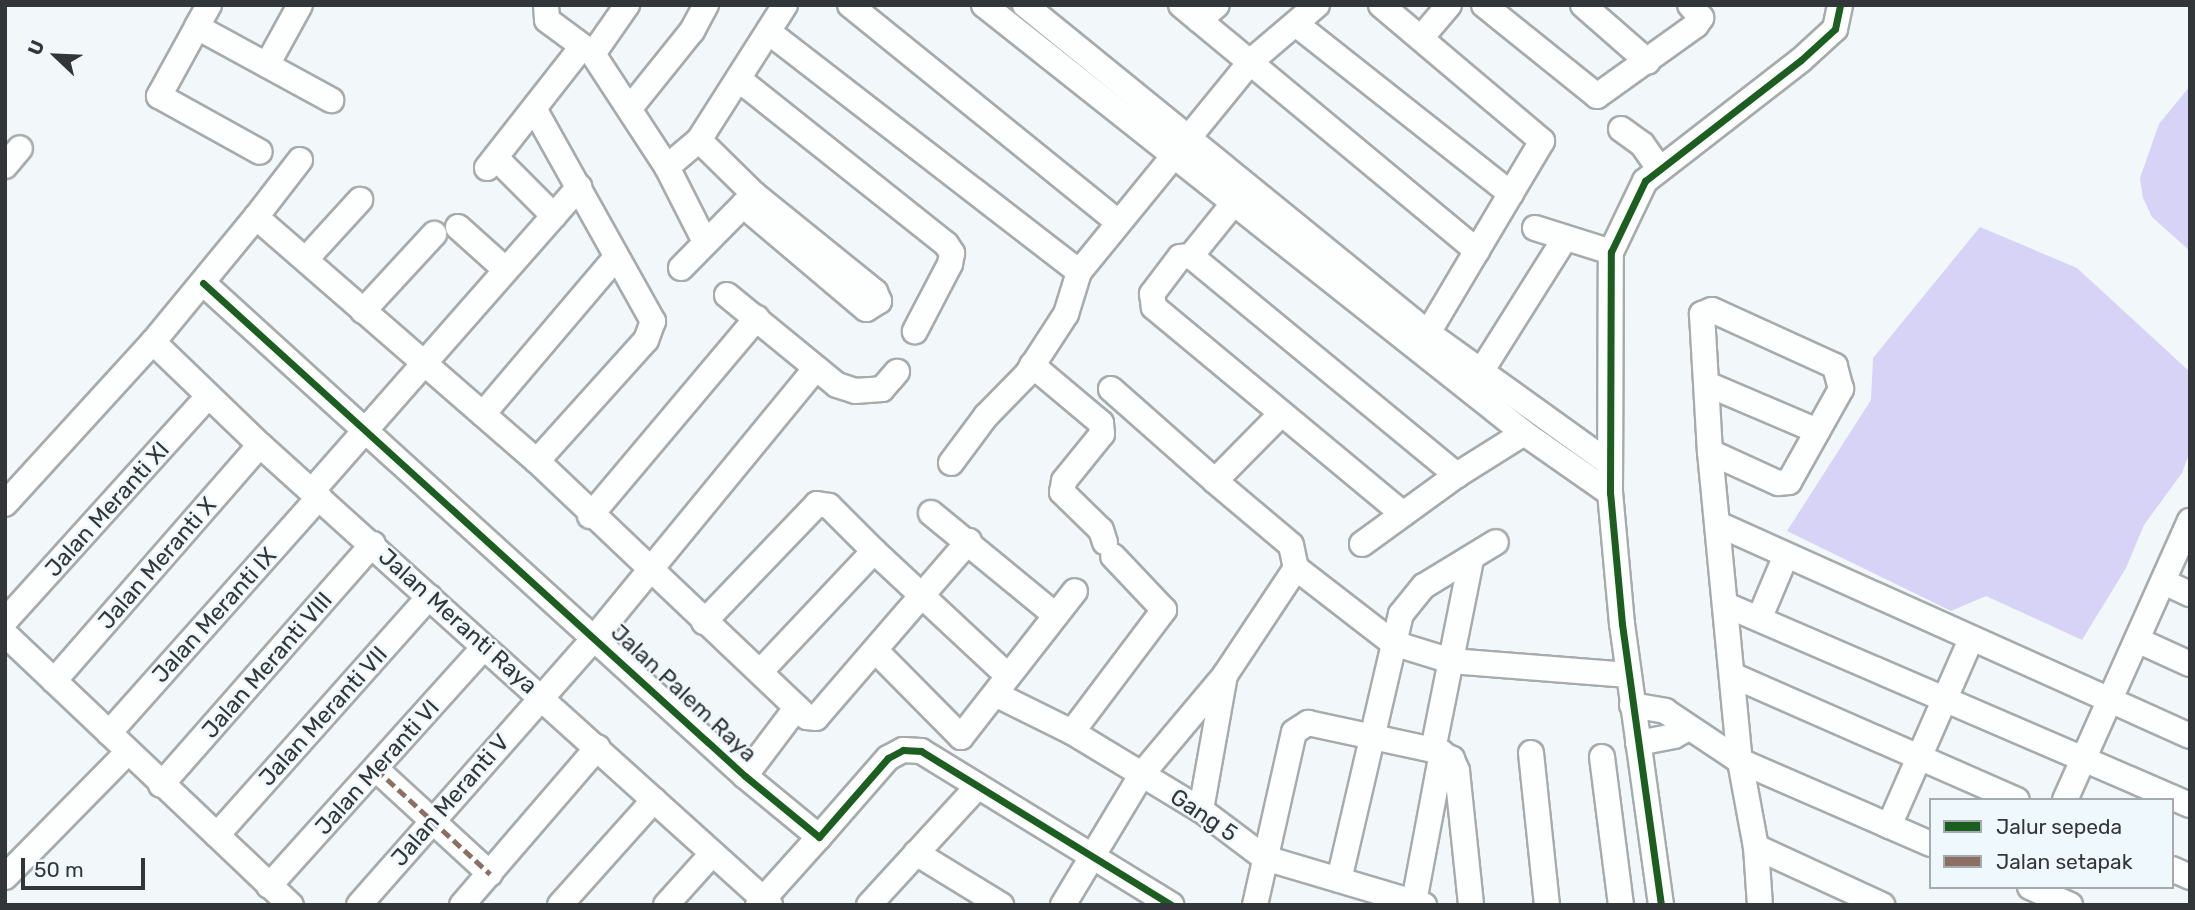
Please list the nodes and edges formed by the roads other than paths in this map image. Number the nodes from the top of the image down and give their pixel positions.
1 (300, 5) edge
2 (546, 5) edge
3 (627, 5) edge
4 (706, 5) edge
5 (785, 5) edge
6 (850, 5) edge
7 (985, 5) edge
8 (1025, 5) edge
9 (1317, 5) edge
10 (1381, 5) edge
11 (1448, 5) edge
12 (1485, 5) edge
13 (1583, 5) edge
14 (1690, 5) edge
15 (1840, 5) edge
16 (1199, 10) edge
17 (203, 16) edge
18 (1296, 24) junction
19 (770, 33) junction
20 (1421, 38) junction
21 (587, 51) junction
22 (1250, 62) junction
23 (1648, 62) junction
24 (267, 65) junction
25 (741, 81) junction
26 (331, 100) dead end
27 (630, 108) junction
28 (536, 112) junction
29 (1621, 129) dead end
30 (699, 140) junction
31 (1180, 146) junction
32 (260, 152) dead end
33 (300, 160) dead end
34 (667, 167) junction
35 (1659, 168) junction
36 (579, 187) junction
37 (1511, 194) junction
38 (360, 200) dead end
39 (748, 200) junction
40 (1233, 204) junction
41 (554, 216) junction
42 (257, 217) junction
43 (1117, 221) junction
44 (458, 227) dead end
45 (1535, 228) dead end
46 (434, 233) dead end
47 (1565, 238) junction
48 (705, 242) junction
49 (1477, 251) junction
50 (1611, 251) junction
51 (1191, 256) junction
52 (616, 257) junction
53 (307, 258) junction
54 (681, 268) dead end
55 (506, 270) junction
56 (1079, 272) junction
57 (203, 283) junction
58 (727, 295) dead end
59 (363, 311) junction
60 (757, 318) junction
61 (915, 331) dead end
62 (1429, 332) junction
63 (153, 342) junction
64 (422, 364) junction
65 (1032, 365) junction
66 (816, 368) junction
67 (1482, 370) junction
68 (897, 372) dead end
69 (1707, 384) junction
70 (1111, 389) dead end
71 (208, 396) junction
72 (1498, 397) junction
73 (483, 414) junction
74 (1281, 414) junction
75 (366, 429) junction
76 (1817, 431) junction
77 (1524, 433) junction
78 (260, 446) junction
79 (1710, 452) junction
80 (537, 461) junction
81 (951, 463) dead end
82 (1609, 463) junction
83 (1457, 475) junction
84 (1215, 481) junction
85 (1610, 493) junction
86 (315, 494) junction
87 (5, 505) edge
88 (931, 513) dead end
89 (1403, 514) junction
90 (590, 516) junction
91 (2190, 521) edge
92 (1718, 524) junction
93 (969, 541) junction
94 (1496, 542) dead end
95 (373, 544) junction
96 (1362, 544) dead end
97 (874, 551) junction
98 (1786, 555) junction
99 (1472, 559) junction
100 (1296, 568) junction
101 (650, 571) junction
102 (2164, 582) junction
103 (1075, 591) dead end
104 (2190, 593) edge
105 (921, 595) junction
106 (429, 597) junction
107 (1726, 605) junction
108 (1055, 615) junction
109 (1760, 617) junction
110 (5, 621) edge
111 (704, 622) junction
112 (5, 634) edge
113 (595, 637) junction
114 (1971, 639) junction
115 (2137, 640) junction
116 (1393, 643) junction
117 (484, 647) junction
118 (876, 651) junction
119 (1451, 661) junction
120 (2190, 664) edge
121 (760, 672) junction
122 (1225, 675) junction
123 (1628, 675) junction
124 (1732, 675) junction
125 (54, 681) junction
126 (1003, 685) junction
127 (541, 695) junction
128 (1947, 696) junction
129 (2110, 700) junction
130 (1632, 705) junction
131 (797, 707) junction
132 (1689, 727) junction
133 (1072, 732) junction
134 (109, 733) junction
135 (2190, 736) edge
136 (961, 737) junction
137 (1373, 739) junction
138 (1638, 743) junction
139 (598, 747) junction
140 (1437, 751) junction
141 (128, 752) junction
142 (1531, 753) dead end
143 (1602, 757) dead end
144 (2085, 757) junction
145 (1921, 758) junction
146 (1740, 761) junction
147 (943, 764) junction
148 (376, 769) junction
149 (1142, 774) junction
150 (746, 776) junction
151 (161, 785) junction
152 (977, 787) junction
153 (2012, 798) edge
154 (2066, 798) edge
155 (654, 800) junction
156 (2190, 805) edge
157 (1201, 810) junction
158 (433, 820) junction
159 (1889, 826) junction
160 (216, 835) junction
161 (820, 836) junction
162 (1929, 843) edge
163 (1756, 848) junction
164 (916, 853) junction
165 (711, 855) junction
166 (1091, 857) junction
167 (1265, 858) junction
168 (2174, 870) edge
169 (490, 874) junction
170 (5, 877) edge
171 (2190, 877) edge
172 (1339, 880) junction
173 (269, 886) junction
174 (2026, 889) edge
175 (2032, 889) edge
176 (763, 903) edge
177 (1419, 903) edge
178 (291, 905) edge
179 (359, 905) edge
180 (462, 905) edge
181 (560, 905) edge
182 (666, 905) edge
183 (869, 905) edge
184 (1002, 905) edge
185 (1063, 905) edge
186 (1171, 905) edge
187 (1255, 905) edge
188 (1471, 905) edge
189 (1547, 905) edge
190 (1621, 905) edge
191 (1661, 905) edge
192 (1760, 905) edge
193 (1882, 905) edge
194 (2016, 905) edge
195 (2070, 905) edge

1 - 24 street
2 - 21 street
3 - 21 street
4 - 27 street
5 - 19 street
6 - 43 street
7 - 31 street
8 - 31 street
9 - 18 street
10 - 20 street
11 - 20 street
12 - 23 street
13 - 23 street
14 - 23 street
15 - 35 street
16 - 22 street
17 - 24 street
17 - 32 street
18 - 22 street
18 - 37 street
19 - 25 street
19 - 56 street
20 - 37 street
21 - 27 street
21 - 28 street
22 - 31 street
22 - 49 street
24 - 26 street
25 - 30 street
25 - 61 street
27 - 34 street
28 - 36 street
28 - 41 street
29 - 35 street
30 - 34 street
30 - 39 street
31 - 40 street
31 - 43 street
31 - 62 street
33 - 42 street
34 - 48 street
35 - 50 street
36 - 41 street, Jalan Meranti IX
36 - 52 street
37 - 49 street
38 - 53 street
39 - 39 street
39 - 48 street
40 - 51 street
40 - 72 street
41 - 55 street, Jalan Meranti IX
42 - 53 street
42 - 57 street
43 - 56 street
44 - 55 street
45 - 47 street
46 - 59 street
47 - 50 street
47 - 67 street
48 - 54 street
49 - 62 street
50 - 82 street
51 - 74 street
51 - 83 street
52 - 73 street
52 - 80 street
53 - 59 street
55 - 64 street, Jalan Meranti IX
56 - 65 street
57 - 63 street
57 - 75 street, Jalan Palem Raya
58 - 60 street
59 - 64 street
60 - 66 street
60 - 90 street
62 - 67 street
63 - 71 street, Jalan Meranti Raya
63 - 87 street
64 - 73 street
64 - 75 street, Jalan Meranti IX
65 - 81 street
65 - 133 street
66 - 68 street
66 - 101 street, Jalan Meranti V
67 - 72 street
69 - 76 street
69 - 76 street
69 - 79 street
70 - 84 street
71 - 78 street, Jalan Meranti Raya
71 - 110 street, Jalan Meranti XI
72 - 77 street
72 - 82 street
73 - 80 street
74 - 84 street
74 - 89 street
75 - 86 street, Jalan Meranti IX
75 - 113 street, Jalan Palem Raya
76 - 79 street
77 - 83 street
77 - 85 street
78 - 86 street, Jalan Meranti Raya
78 - 125 street, Jalan Meranti X
79 - 92 street
80 - 90 street
82 - 85 street
83 - 89 street
84 - 100 street
85 - 123 street
86 - 95 street, Jalan Meranti Raya
86 - 134 street, Jalan Meranti IX
88 - 93 street
89 - 96 street
90 - 101 street
91 - 102 street
92 - 98 street
92 - 107 street
93 - 105 street
93 - 108 street
94 - 99 street
95 - 106 street, Jalan Meranti Raya
95 - 151 street, Jalan Meranti VIII
97 - 105 street, Gang 5
97 - 111 street, Gang 5
97 - 121 street
98 - 109 street
98 - 114 street
99 - 116 street
99 - 119 street
100 - 116 street
100 - 122 street
101 - 111 street
101 - 113 street, Jalan Meranti V
102 - 104 street
102 - 115 street
103 - 108 street
105 - 118 street
105 - 126 street, Gang 5
106 - 117 street, Jalan Meranti Raya
106 - 160 street, Jalan Meranti VII
107 - 109 street
107 - 124 street
108 - 126 street
109 - 128 street
111 - 121 street
112 - 125 street
113 - 127 street, Jalan Meranti V
113 - 150 street, Jalan Palem Raya
114 - 128 street
114 - 129 street
115 - 120 street
115 - 129 street
116 - 119 street
116 - 137 street
117 - 127 street, Jalan Meranti Raya
117 - 148 street, Jalan Meranti VI
118 - 131 street
118 - 136 street
119 - 123 street
119 - 140 street
121 - 131 street
122 - 149 street
122 - 157 street
123 - 130 street
124 - 145 street
124 - 146 street
125 - 134 street
126 - 133 street, Gang 5
126 - 136 street
127 - 139 street, Jalan Meranti Raya
127 - 158 street, Jalan Meranti V
128 - 144 street
128 - 145 street
129 - 135 street
129 - 144 street
130 - 132 street
130 - 138 street
131 - 150 street
132 - 138 street
132 - 146 street
133 - 149 street, Gang 5
134 - 141 street
136 - 147 street
137 - 140 street
137 - 167 street
137 - 172 street
138 - 191 street
139 - 155 street, Jalan Meranti Raya
139 - 169 street
140 - 177 street
140 - 188 street
141 - 151 street
141 - 170 street
142 - 189 street
143 - 190 street
144 - 154 street
144 - 156 street
145 - 153 street
145 - 159 street
146 - 159 street
146 - 163 street
147 - 152 street
147 - 161 street
148 - 158 street
148 - 173 street, Jalan Meranti VI
149 - 157 street, Gang 5
149 - 166 street
150 - 161 street, Jalan Palem Raya
151 - 160 street
152 - 164 street
152 - 166 street
155 - 165 street, Jalan Meranti Raya
155 - 181 street
157 - 167 street, Gang 5
158 - 169 street
158 - 179 street, Jalan Meranti V
159 - 162 street
160 - 173 street
161 - 176 street
163 - 192 street
163 - 193 street
164 - 183 street
164 - 184 street
165 - 176 street, Jalan Meranti Raya
165 - 182 street
166 - 185 street
166 - 186 street
167 - 172 street, Gang 5
167 - 187 street
168 - 171 street
169 - 180 street
172 - 177 street, Gang 5
173 - 178 street
174 - 194 street
175 - 195 street

